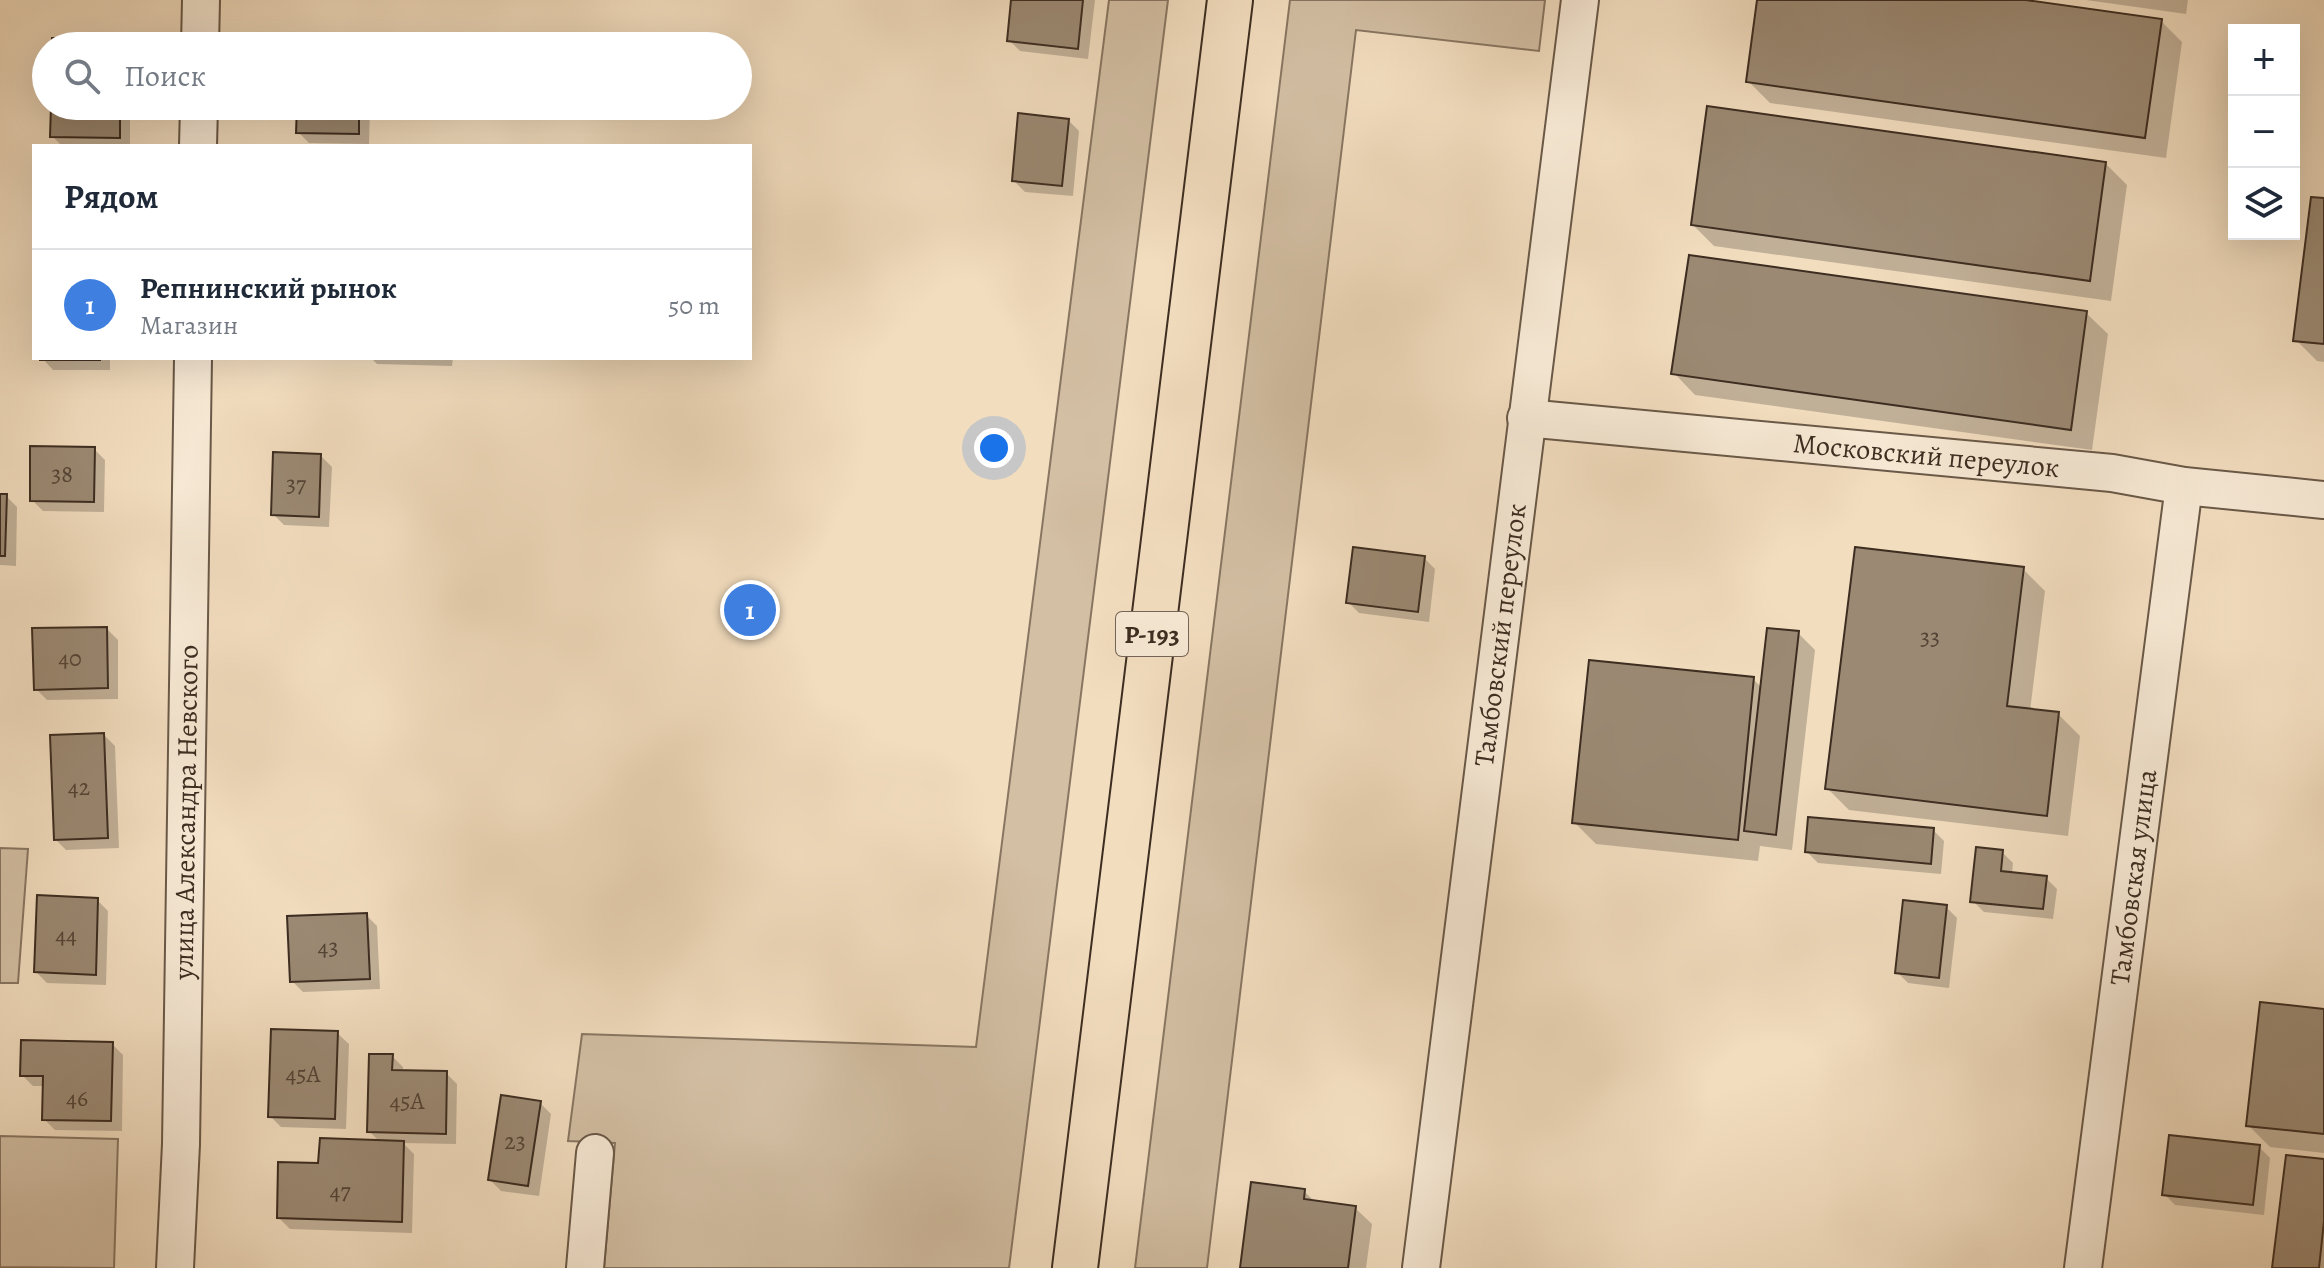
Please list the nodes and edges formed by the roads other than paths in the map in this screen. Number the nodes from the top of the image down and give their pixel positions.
1 (201, 0) edge
2 (1230, 0) edge
3 (1580, 0) edge
4 (200, 32) edge
5 (199, 120) edge
6 (198, 144) edge
7 (193, 360) edge
8 (1526, 418) junction
9 (2184, 486) junction
10 (2324, 500) edge
11 (595, 1153) dead end
12 (175, 1268) edge
13 (585, 1268) edge
14 (1075, 1268) edge
15 (1421, 1268) edge
16 (2083, 1268) edge

1 - 4 street
2 - 14 highway, Р-193
3 - 8 street, Тамбовский переулок
5 - 6 street
7 - 12 street, улица Александра Невского
8 - 9 street, Московский переулок
8 - 15 street, Тамбовский переулок
9 - 10 street, Московский переулок
9 - 16 street, Тамбовская улица
11 - 13 street

